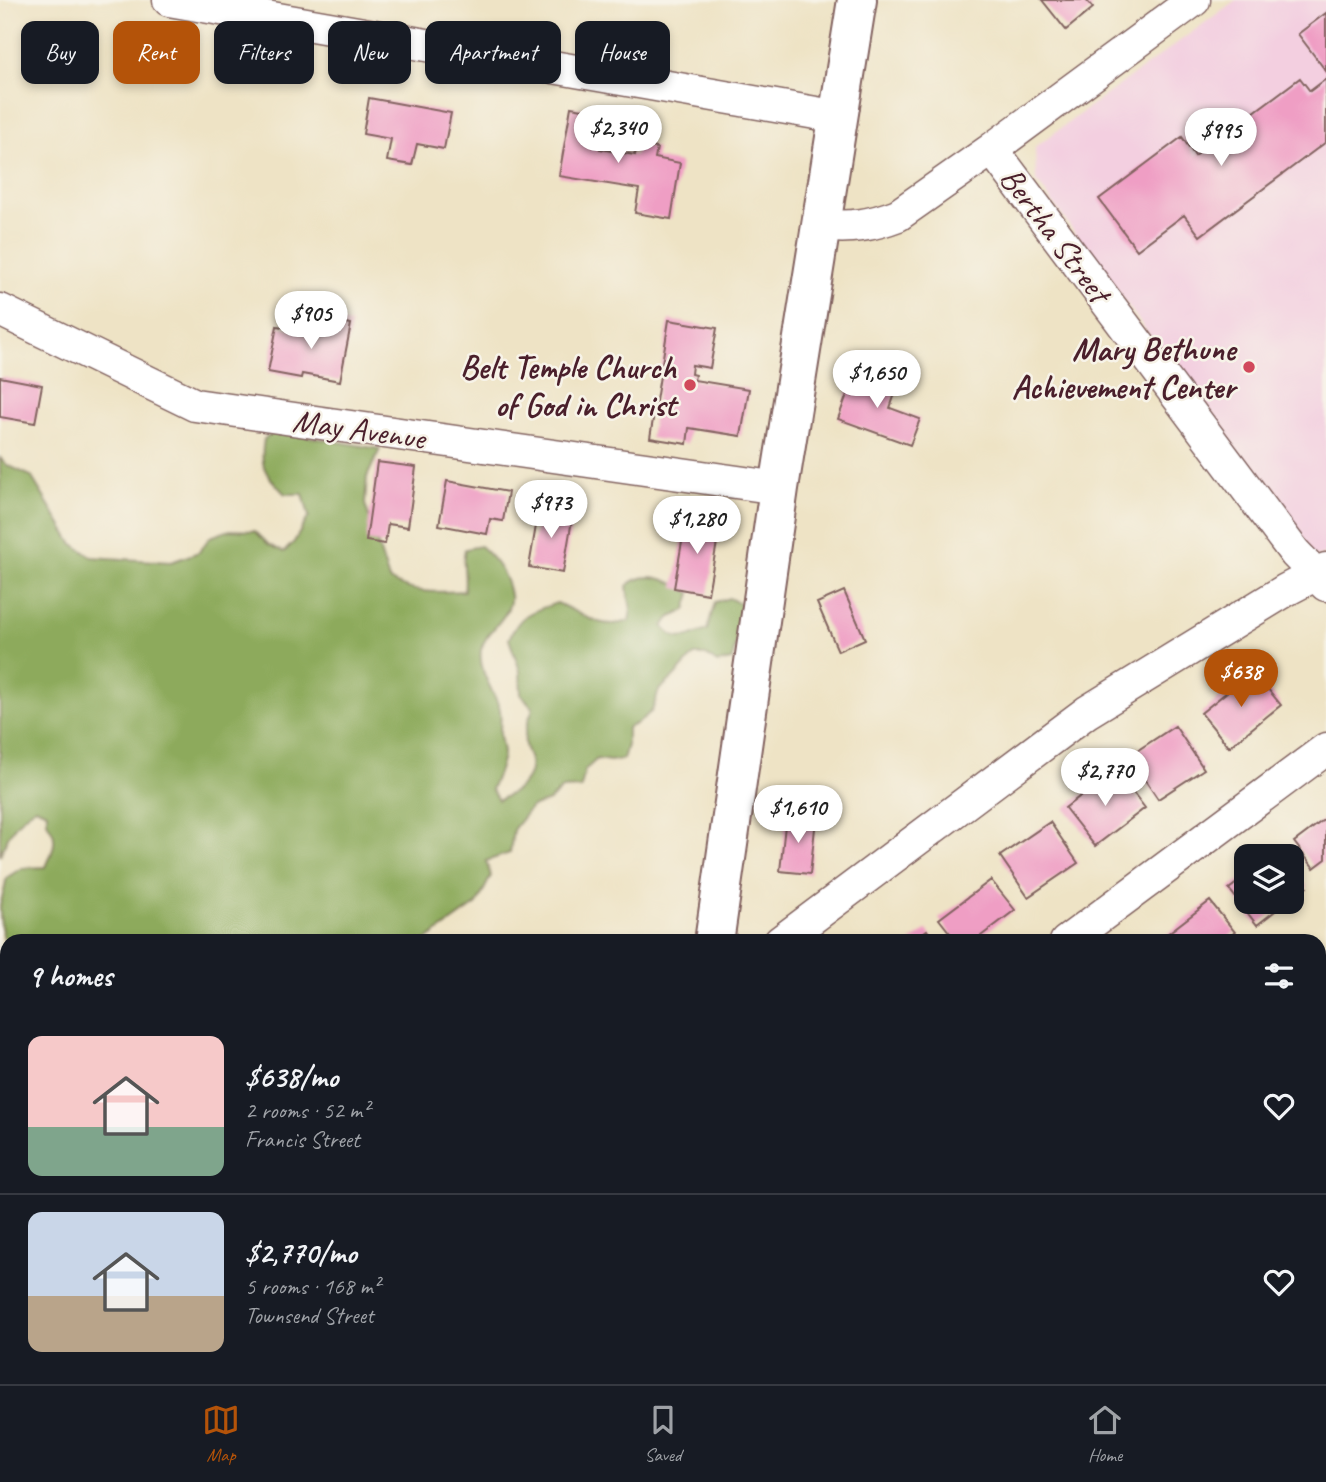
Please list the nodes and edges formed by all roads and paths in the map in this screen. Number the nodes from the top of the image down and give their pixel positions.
1 (169, 0) edge
2 (857, 0) edge
3 (1194, 0) edge
4 (839, 117) junction
5 (992, 149) junction
6 (822, 225) junction
7 (0, 310) edge
8 (779, 488) junction
9 (1323, 577) edge
10 (1326, 749) edge
11 (715, 934) edge
12 (791, 934) edge
13 (1077, 934) edge

1 - 4 street
2 - 4 street
3 - 5 street
4 - 6 street
5 - 6 street
5 - 9 street, Bertha Street
6 - 8 street
7 - 8 street, May Avenue
8 - 11 street
9 - 12 street
10 - 13 street

